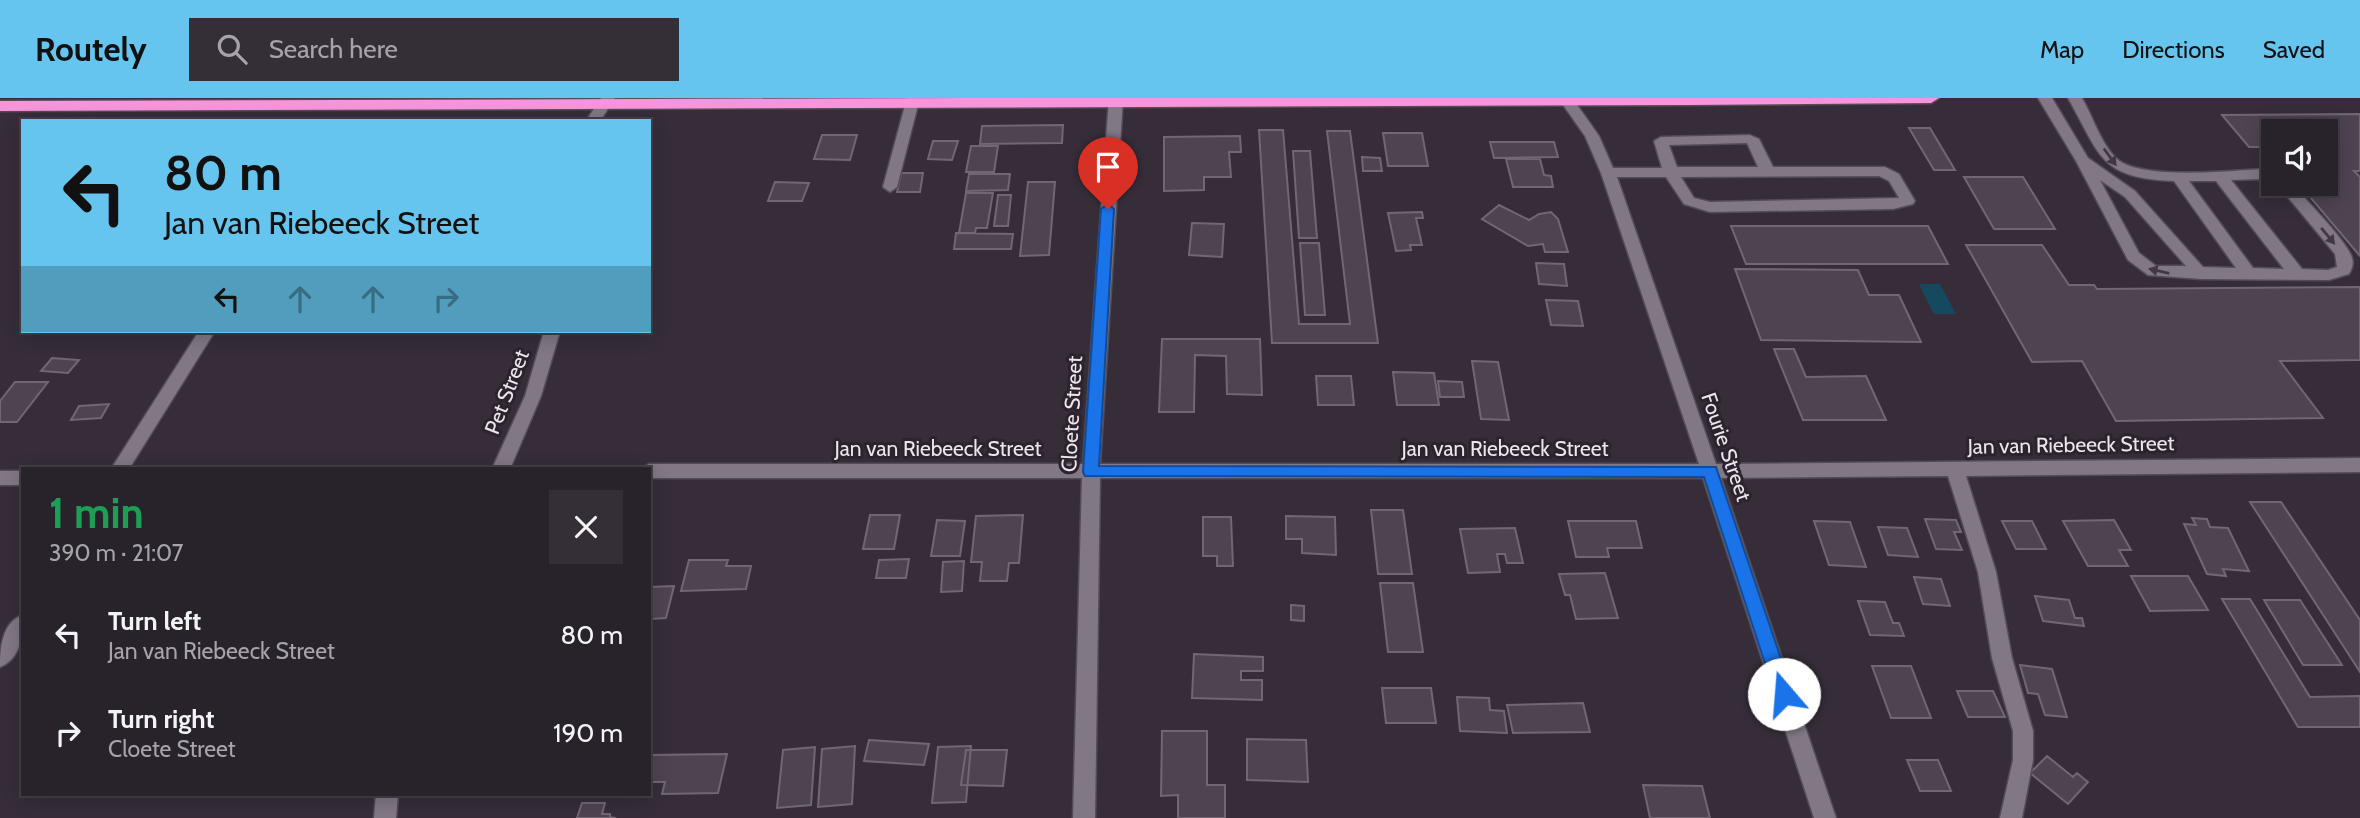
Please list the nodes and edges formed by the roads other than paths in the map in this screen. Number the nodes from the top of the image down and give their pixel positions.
1 (1931, 98) edge
2 (2045, 98) edge
3 (2076, 98) edge
4 (1567, 100) edge
5 (605, 101) edge
6 (1115, 101) edge
7 (912, 102) junction
8 (0, 106) edge
9 (594, 119) edge
10 (2082, 161) junction
11 (1672, 172) junction
12 (1768, 172) junction
13 (1608, 173) junction
14 (2261, 174) edge
15 (2219, 175) junction
16 (2177, 176) junction
17 (890, 187) dead end
18 (2294, 196) edge
19 (2201, 274) junction
20 (2249, 274) junction
21 (2297, 274) junction
22 (206, 333) edge
23 (551, 333) edge
24 (2360, 465) edge
25 (121, 467) edge
26 (502, 467) edge
27 (1955, 469) junction
28 (651, 471) edge
29 (1710, 471) junction
30 (1091, 472) junction
31 (0, 478) edge
32 (21, 478) edge
33 (21, 626) edge
34 (0, 659) edge
35 (387, 796) edge
36 (385, 818) edge
37 (1084, 818) edge
38 (1825, 818) edge
39 (2011, 818) edge

1 - 4 highway
2 - 10 street
3 -> 16 street
4 - 6 highway
4 - 13 street, Fourie Street
5 - 7 highway
5 - 8 highway
5 - 9 street
6 - 7 highway
6 - 30 street, Cloete Street
7 - 17 street
10 - 19 street
19 -> 10 street
11 - 12 street
11 - 12 street
11 - 12 street
11 - 13 street
13 - 29 street, Fourie Street
14 - 15 street
15 - 16 street
15 - 21 street
16 - 20 street
18 -> 21 street
19 - 20 street
20 - 21 street
22 - 25 street
23 - 26 street, Pet Street
24 - 27 street, Jan van Riebeeck Street
27 - 29 street, Jan van Riebeeck Street
27 - 39 street
28 - 30 street, Jan van Riebeeck Street
29 - 30 street, Jan van Riebeeck Street
29 - 38 street, Fourie Street
30 - 37 street, Cloete Street
31 - 32 street
33 - 34 street
35 - 36 street

